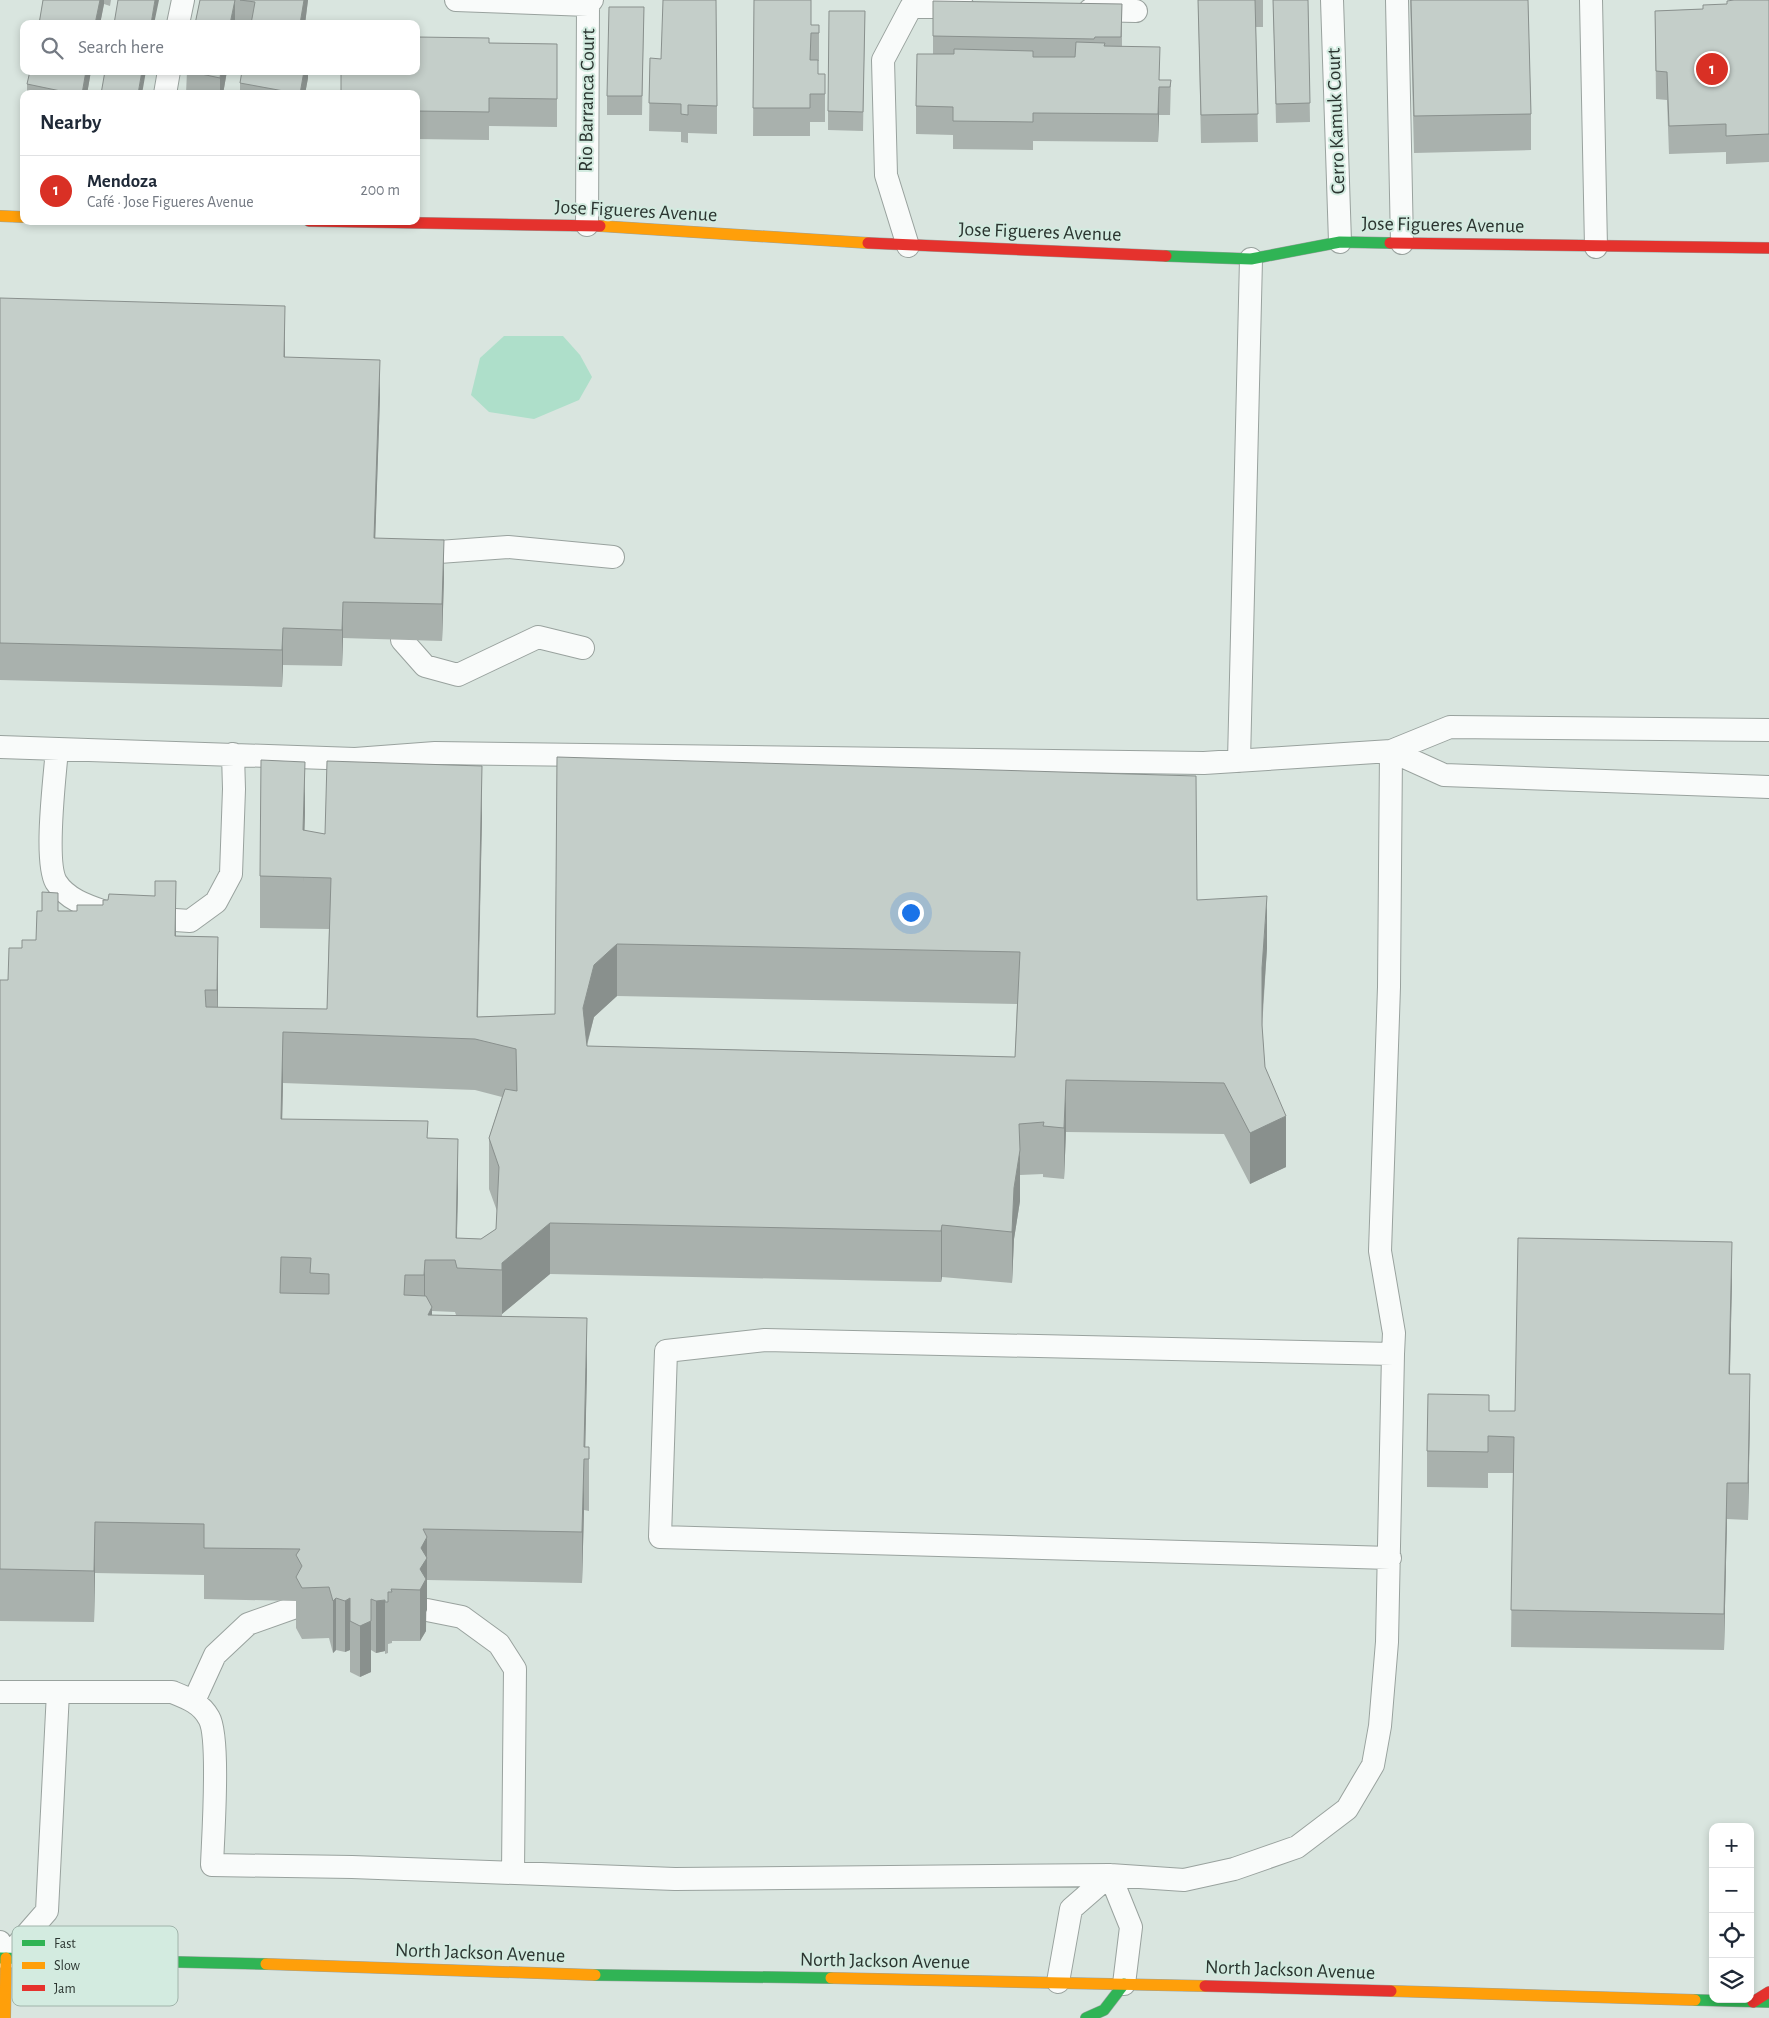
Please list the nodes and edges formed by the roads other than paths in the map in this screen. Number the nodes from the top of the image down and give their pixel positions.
1 (183, 0) edge
2 (456, 0) edge
3 (1332, 0) edge
4 (1397, 0) edge
5 (1591, 0) edge
6 (590, 2) edge
7 (984, 7) edge
8 (1069, 9) edge
9 (1136, 11) dead end
10 (179, 20) edge
11 (168, 75) edge
12 (165, 90) edge
13 (0, 216) edge
14 (20, 217) edge
15 (420, 223) edge
16 (587, 225) junction
17 (1340, 242) junction
18 (1402, 243) junction
19 (908, 246) junction
20 (1596, 247) junction
21 (1769, 248) edge
22 (1251, 259) junction
23 (613, 557) dead end
24 (583, 648) dead end
25 (1769, 730) edge
26 (0, 747) edge
27 (57, 749) junction
28 (1390, 751) junction
29 (233, 754) junction
30 (1239, 761) junction
31 (1769, 787) edge
32 (1393, 1354) junction
33 (1390, 1558) junction
34 (296, 1607) edge
35 (427, 1610) edge
36 (0, 1692) edge
37 (58, 1692) junction
38 (194, 1701) junction
39 (513, 1872) junction
40 (1110, 1876) junction
41 (31, 1926) edge
42 (12, 1943) edge
43 (2, 1952) edge
44 (178, 1959) edge
45 (1058, 1982) junction
46 (1124, 1984) junction
47 (1769, 1992) edge
48 (1709, 2001) edge
49 (1754, 2002) joint
50 (1769, 2002) edge
51 (6, 2018) edge
52 (1086, 2018) edge

1 - 10 lane
2 - 6 lane, Rio Barranca Court
3 - 17 lane, Cerro Kamuk Court
4 - 18 lane
5 - 20 lane
6 - 16 lane, Rio Barranca Court
7 - 19 lane
8 - 9 lane
11 - 12 lane
13 - 14 main road
15 - 16 main road, Jose Figueres Avenue
16 - 19 main road, Jose Figueres Avenue
17 - 18 main road, Jose Figueres Avenue
17 - 22 main road, Jose Figueres Avenue
18 - 20 main road, Jose Figueres Avenue
19 - 22 main road, Jose Figueres Avenue
20 - 21 main road, Jose Figueres Avenue
22 - 30 lane
23 - 24 lane
25 - 28 lane
26 - 27 lane
27 - 29 lane
27 - 29 lane
28 - 30 lane
28 - 31 lane
28 - 32 lane
29 - 30 lane
32 - 33 lane
32 - 33 lane
33 - 40 lane
34 - 38 lane
35 - 39 lane
36 - 37 lane
37 - 38 lane
37 - 41 lane
38 - 39 lane
39 - 40 lane
40 - 45 lane
40 - 46 lane
42 - 43 lane
43 - 51 main road
44 - 45 main road, North Jackson Avenue
45 - 46 main road, North Jackson Avenue
46 - 48 main road, North Jackson Avenue
46 - 52 main road
47 - 49 main road
49 - 50 main road, North Jackson Avenue

